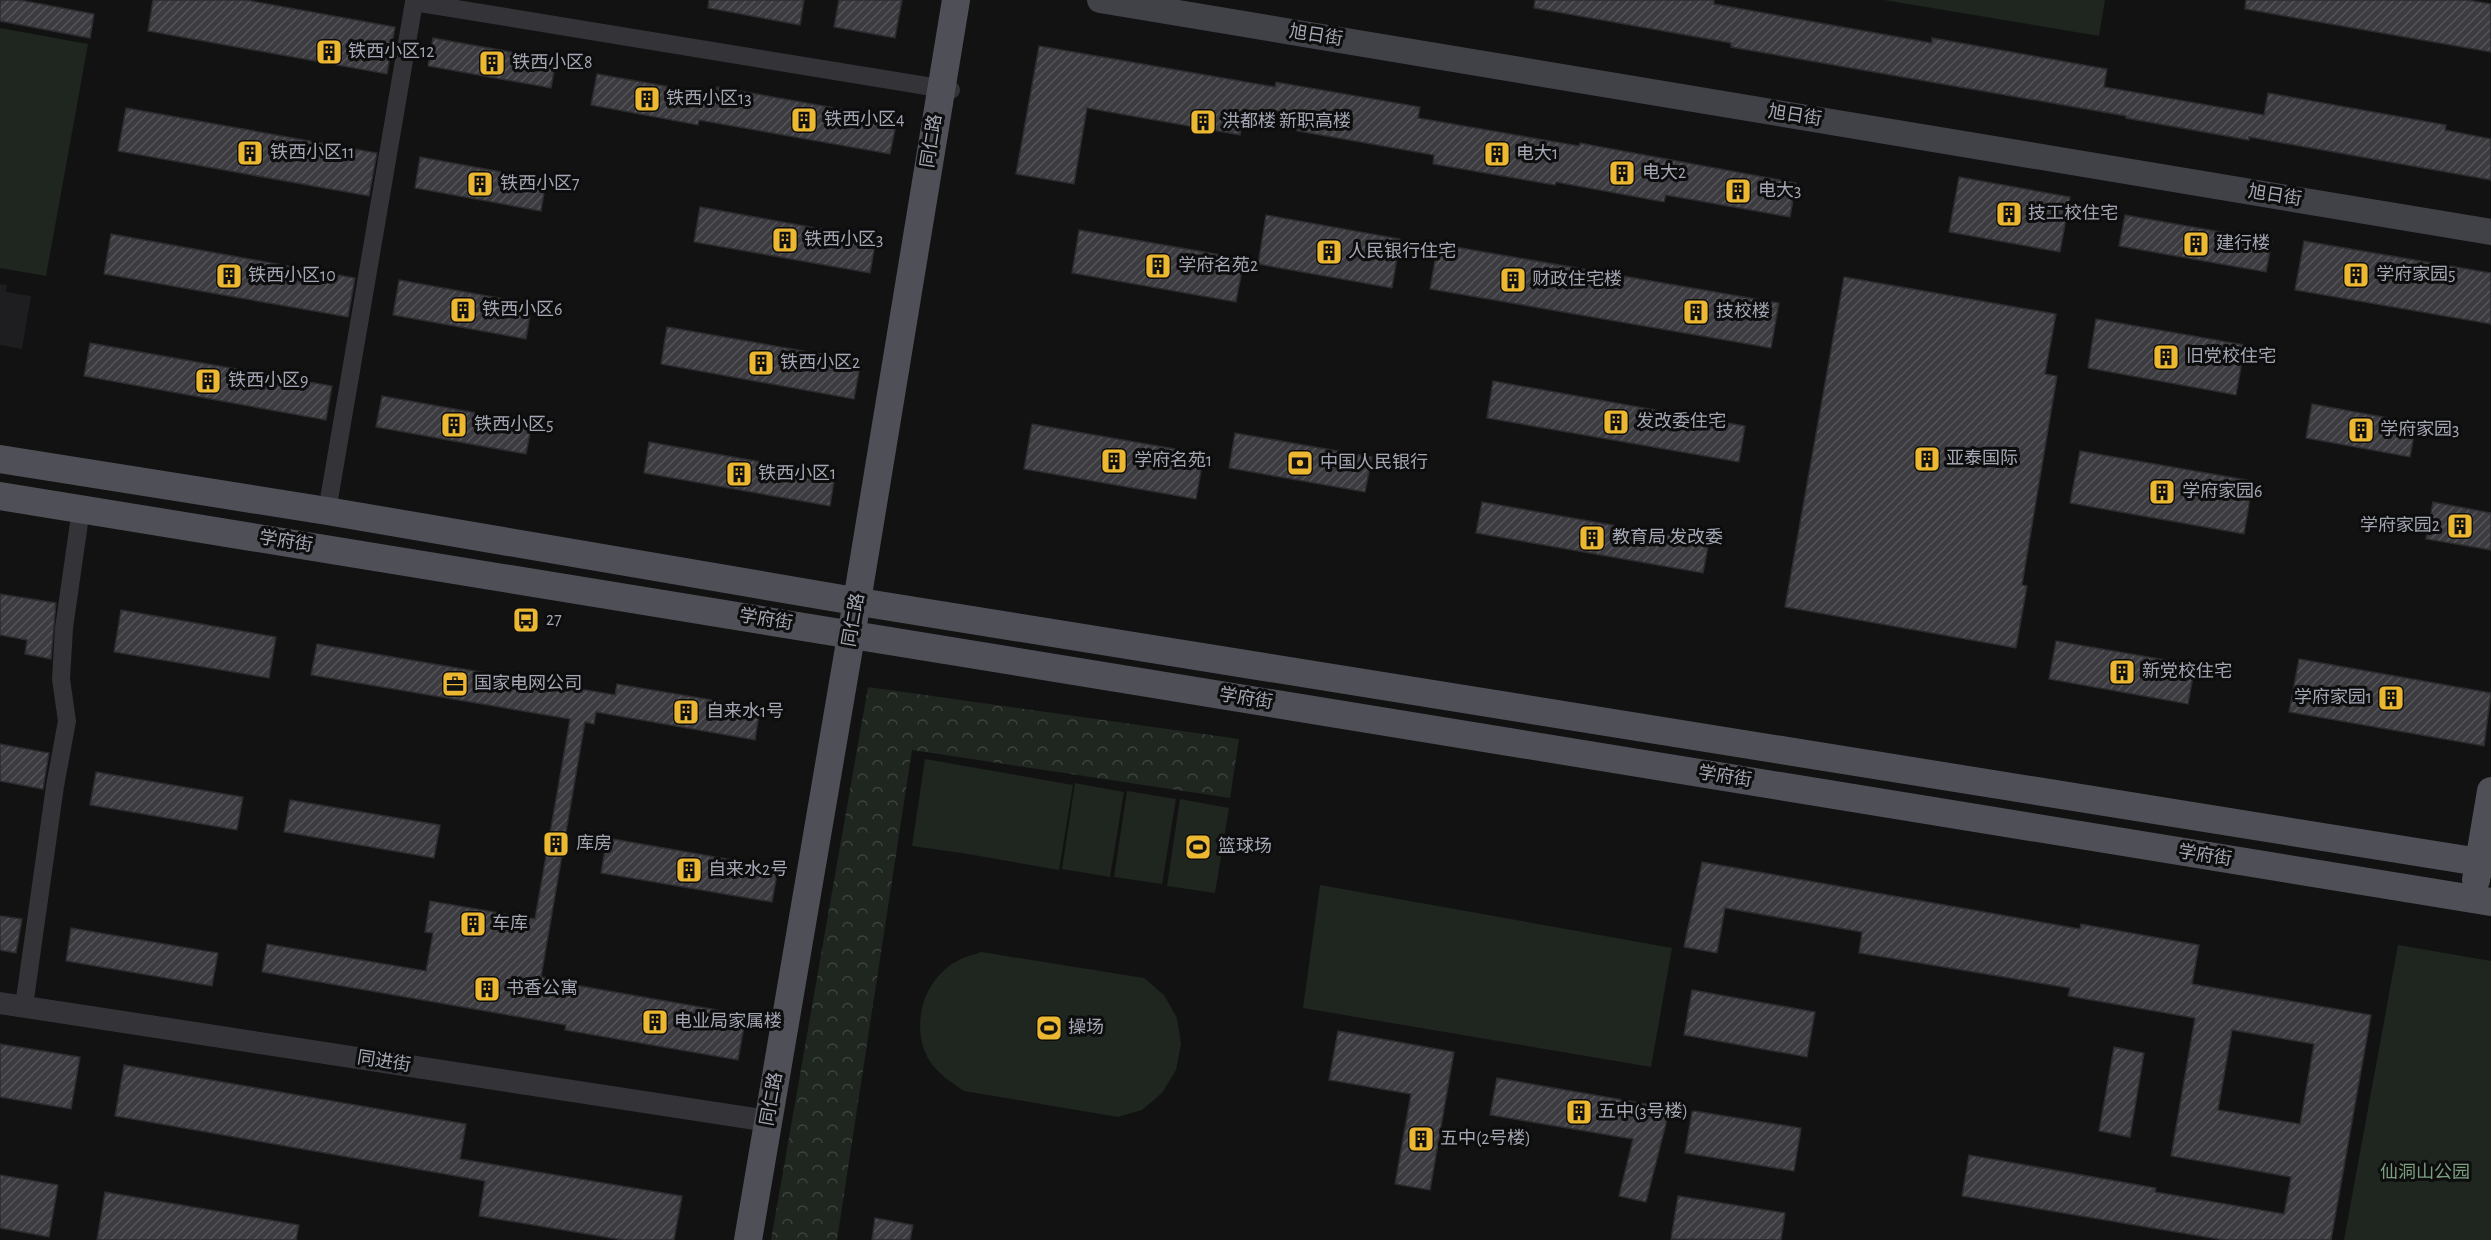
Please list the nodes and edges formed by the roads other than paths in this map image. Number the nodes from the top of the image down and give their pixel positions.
1 (956, 0) edge
2 (966, 0) edge
3 (1100, 0) edge
4 (413, 1) edge
5 (946, 89) junction
6 (2491, 232) edge
7 (0, 459) edge
8 (0, 496) edge
9 (81, 509) junction
10 (327, 511) junction
11 (865, 602) junction
12 (859, 635) junction
13 (2491, 791) edge
14 (2485, 863) edge
15 (2482, 901) edge
16 (0, 1003) edge
17 (24, 1006) junction
18 (768, 1121) junction
19 (748, 1240) edge
20 (761, 1240) edge

1 - 5 main road, 同仁路
2 - 5 main road, 同仁路
3 - 6 main road, 旭日街
4 - 5 street
4 - 10 street
5 - 11 main road, 同仁路
7 - 10 main road, 学府街
8 - 9 main road, 学府街
9 - 12 main road, 学府街
9 - 17 street
10 - 11 main road, 学府街
11 - 12 main road, 同仁路
11 - 14 main road, 学府街
12 - 15 main road, 学府街
12 - 18 main road, 同仁路
12 - 20 main road, 同仁路
13 - 14 main road
14 - 15 main road
16 - 17 street, 同进街
17 - 18 street, 同进街
18 - 19 main road, 同仁路

